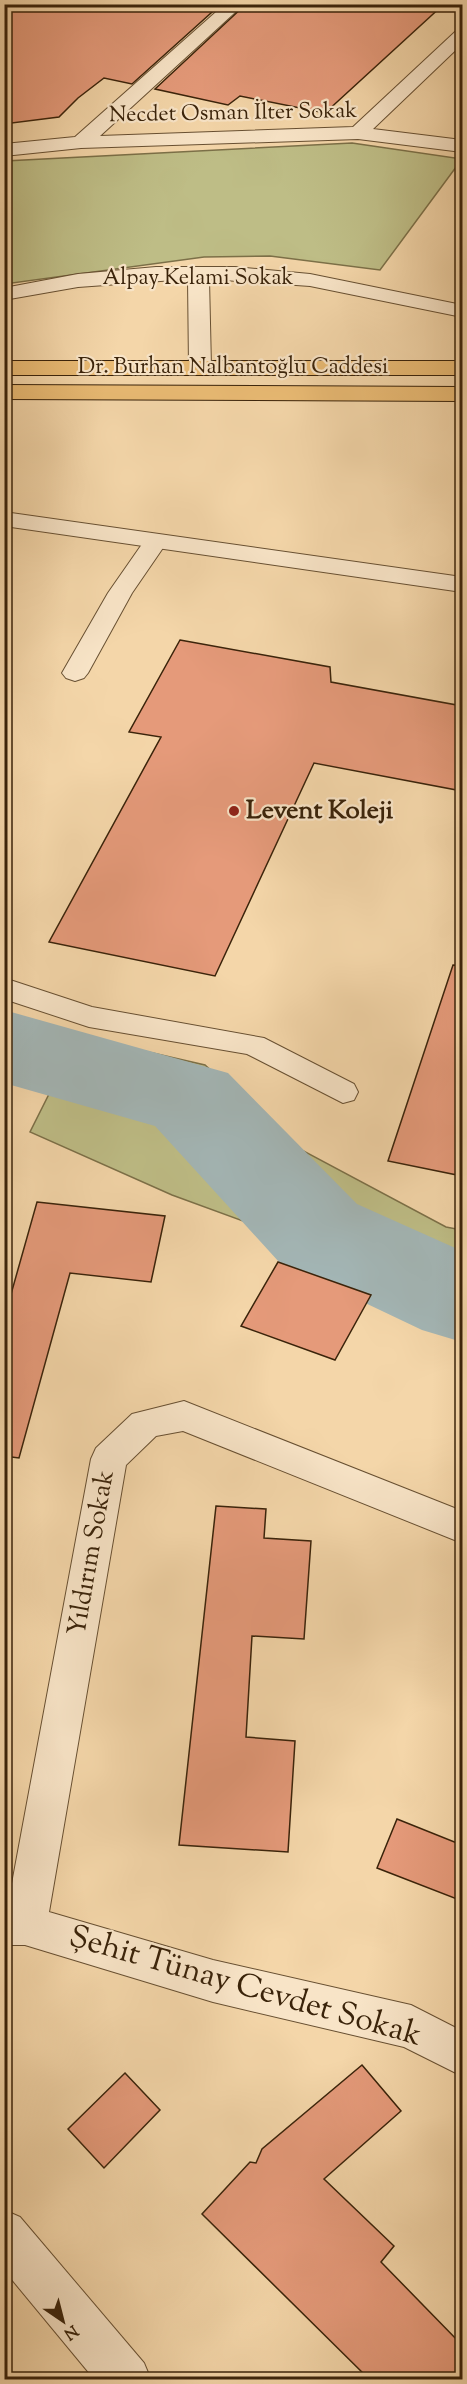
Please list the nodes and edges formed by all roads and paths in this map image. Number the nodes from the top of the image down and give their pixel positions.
1 (236, 4) edge
2 (462, 36) edge
3 (358, 133) junction
4 (81, 142) junction
5 (462, 146) edge
6 (4, 150) edge
7 (198, 274) junction
8 (4, 294) edge
9 (462, 311) edge
10 (200, 367) junction
11 (4, 368) edge
12 (462, 368) edge
13 (4, 392) edge
14 (462, 394) edge
15 (4, 519) edge
16 (155, 542) junction
17 (462, 585) edge
18 (75, 673) dead end
19 (4, 988) edge
20 (343, 1092) dead end
21 (462, 1527) edge
22 (15, 1925) edge
23 (462, 2054) edge
24 (4, 2233) edge
25 (127, 2379) edge

1 - 4 street
2 - 3 street
3 - 4 street, Necdet Osman İlter Sokak
3 - 5 street, Necdet Osman İlter Sokak
4 - 6 street, Necdet Osman İlter Sokak
7 - 8 street, Alpay Kelami Sokak
7 - 9 street, Alpay Kelami Sokak
7 - 10 street
10 - 11 main road, Dr. Burhan Nalbantoğlu Caddesi
10 - 12 main road, Dr. Burhan Nalbantoğlu Caddesi
13 - 14 main road, Dr. Burhan Nalbantoğlu Caddesi
15 - 16 street
16 - 17 street
16 - 18 lane
19 - 20 lane
21 - 22 street, Yıldırım Sokak
22 - 23 street, Şehit Tünay Cevdet Sokak
24 - 25 street

